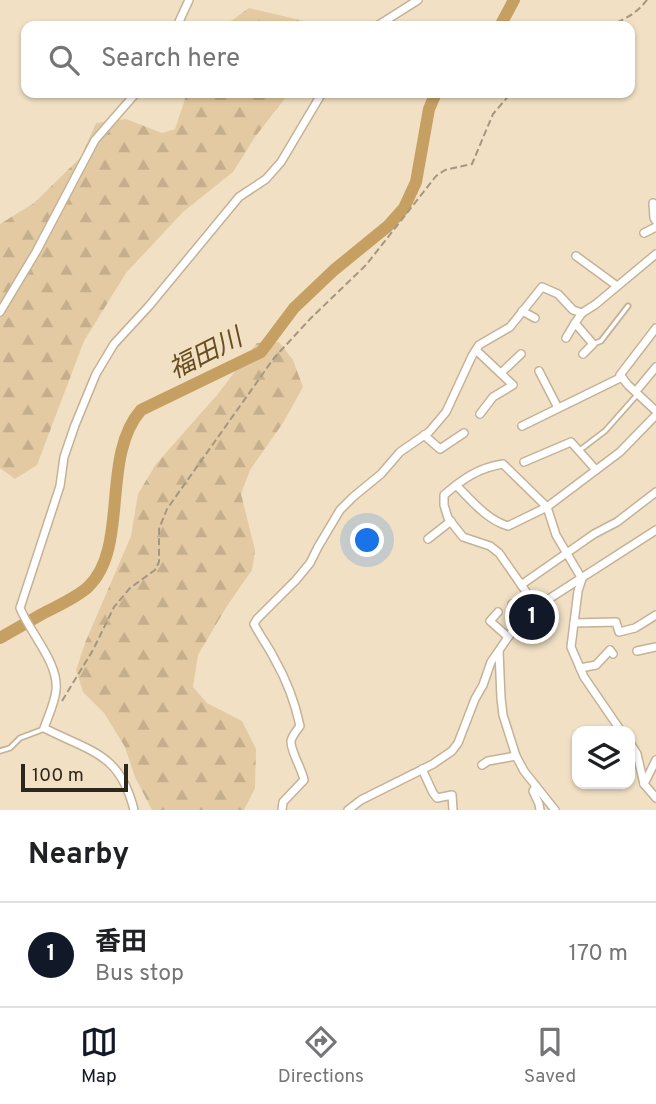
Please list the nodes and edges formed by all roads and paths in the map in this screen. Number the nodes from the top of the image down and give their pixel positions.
1 (189, 0) edge
2 (418, 0) edge
3 (647, 0) edge
4 (179, 21) edge
5 (385, 21) edge
6 (621, 21) edge
7 (132, 98) edge
8 (319, 98) edge
9 (507, 98) edge
10 (653, 203) dead end
11 (656, 221) edge
12 (656, 227) edge
13 (644, 233) dead end
14 (656, 254) edge
15 (576, 256) dead end
16 (617, 286) junction
17 (11, 294) junction
18 (0, 300) edge
19 (628, 306) dead end
20 (522, 311) junction
21 (0, 313) edge
22 (582, 313) junction
23 (535, 318) dead end
24 (575, 323) junction
25 (656, 328) edge
26 (566, 338) dead end
27 (593, 344) junction
28 (476, 350) junction
29 (521, 354) dead end
30 (583, 354) dead end
31 (656, 367) edge
32 (539, 370) dead end
33 (501, 373) junction
34 (622, 377) junction
35 (637, 393) junction
36 (558, 408) junction
37 (656, 413) edge
38 (480, 414) dead end
39 (522, 426) dead end
40 (464, 433) dead end
41 (424, 435) junction
42 (579, 451) junction
43 (524, 462) dead end
44 (596, 470) junction
45 (456, 485) junction
46 (656, 492) edge
47 (547, 507) junction
48 (451, 521) junction
49 (656, 530) edge
50 (428, 539) dead end
51 (566, 552) junction
52 (582, 579) junction
53 (520, 584) junction
54 (512, 604) dead end
55 (536, 606) junction
56 (498, 612) dead end
57 (524, 616) junction
58 (655, 618) edge
59 (574, 623) junction
60 (508, 636) junction
61 (656, 646) edge
62 (499, 650) junction
63 (637, 651) dead end
64 (612, 654) dead end
65 (580, 668) junction
66 (59, 706) dead end
67 (618, 726) edge
68 (44, 728) junction
69 (0, 751) edge
70 (635, 751) edge
71 (516, 756) junction
72 (656, 760) edge
73 (482, 765) dead end
74 (422, 769) junction
75 (645, 784) junction
76 (536, 786) junction
77 (656, 798) edge
78 (134, 810) edge
79 (282, 810) edge
80 (348, 810) edge
81 (453, 810) edge
82 (540, 810) edge
83 (555, 810) edge

1 - 4 street
2 - 5 street
3 - 6 path
7 - 17 street
8 - 68 street
9 - 66 path
10 - 11 street
12 - 13 street
14 - 16 street
15 - 16 street
16 - 22 street
17 - 18 street
17 - 21 street
19 - 27 lane
20 - 22 street
20 - 23 street
20 - 28 street
22 - 24 street
24 - 26 street
24 - 27 street
25 - 34 street
27 - 30 street
28 - 33 street
28 - 41 street
29 - 33 street
31 - 35 street
32 - 36 street
33 - 38 street
34 - 35 street
34 - 36 street
35 - 37 street
35 - 42 lane
36 - 39 street
37 - 44 street
40 - 41 street
41 - 79 street
42 - 43 street
42 - 44 street
44 - 47 street
45 - 47 street
45 - 47 street
45 - 48 street
46 - 51 street
47 - 51 street
48 - 50 street
48 - 53 street
49 - 52 street
51 - 52 street
51 - 53 street
52 - 55 street
52 - 59 street
53 - 55 street
54 - 57 street
55 - 57 street
56 - 60 street
57 - 60 street
58 - 59 street
59 - 65 street
60 - 62 street
61 - 63 street
62 - 71 street
62 - 74 street
64 - 65 street
65 - 67 street
68 - 69 lane
68 - 78 street
70 - 75 street
71 - 73 street
71 - 76 street
72 - 75 street
74 - 80 street
74 - 81 street
75 - 77 street
76 - 82 street
76 - 83 street

